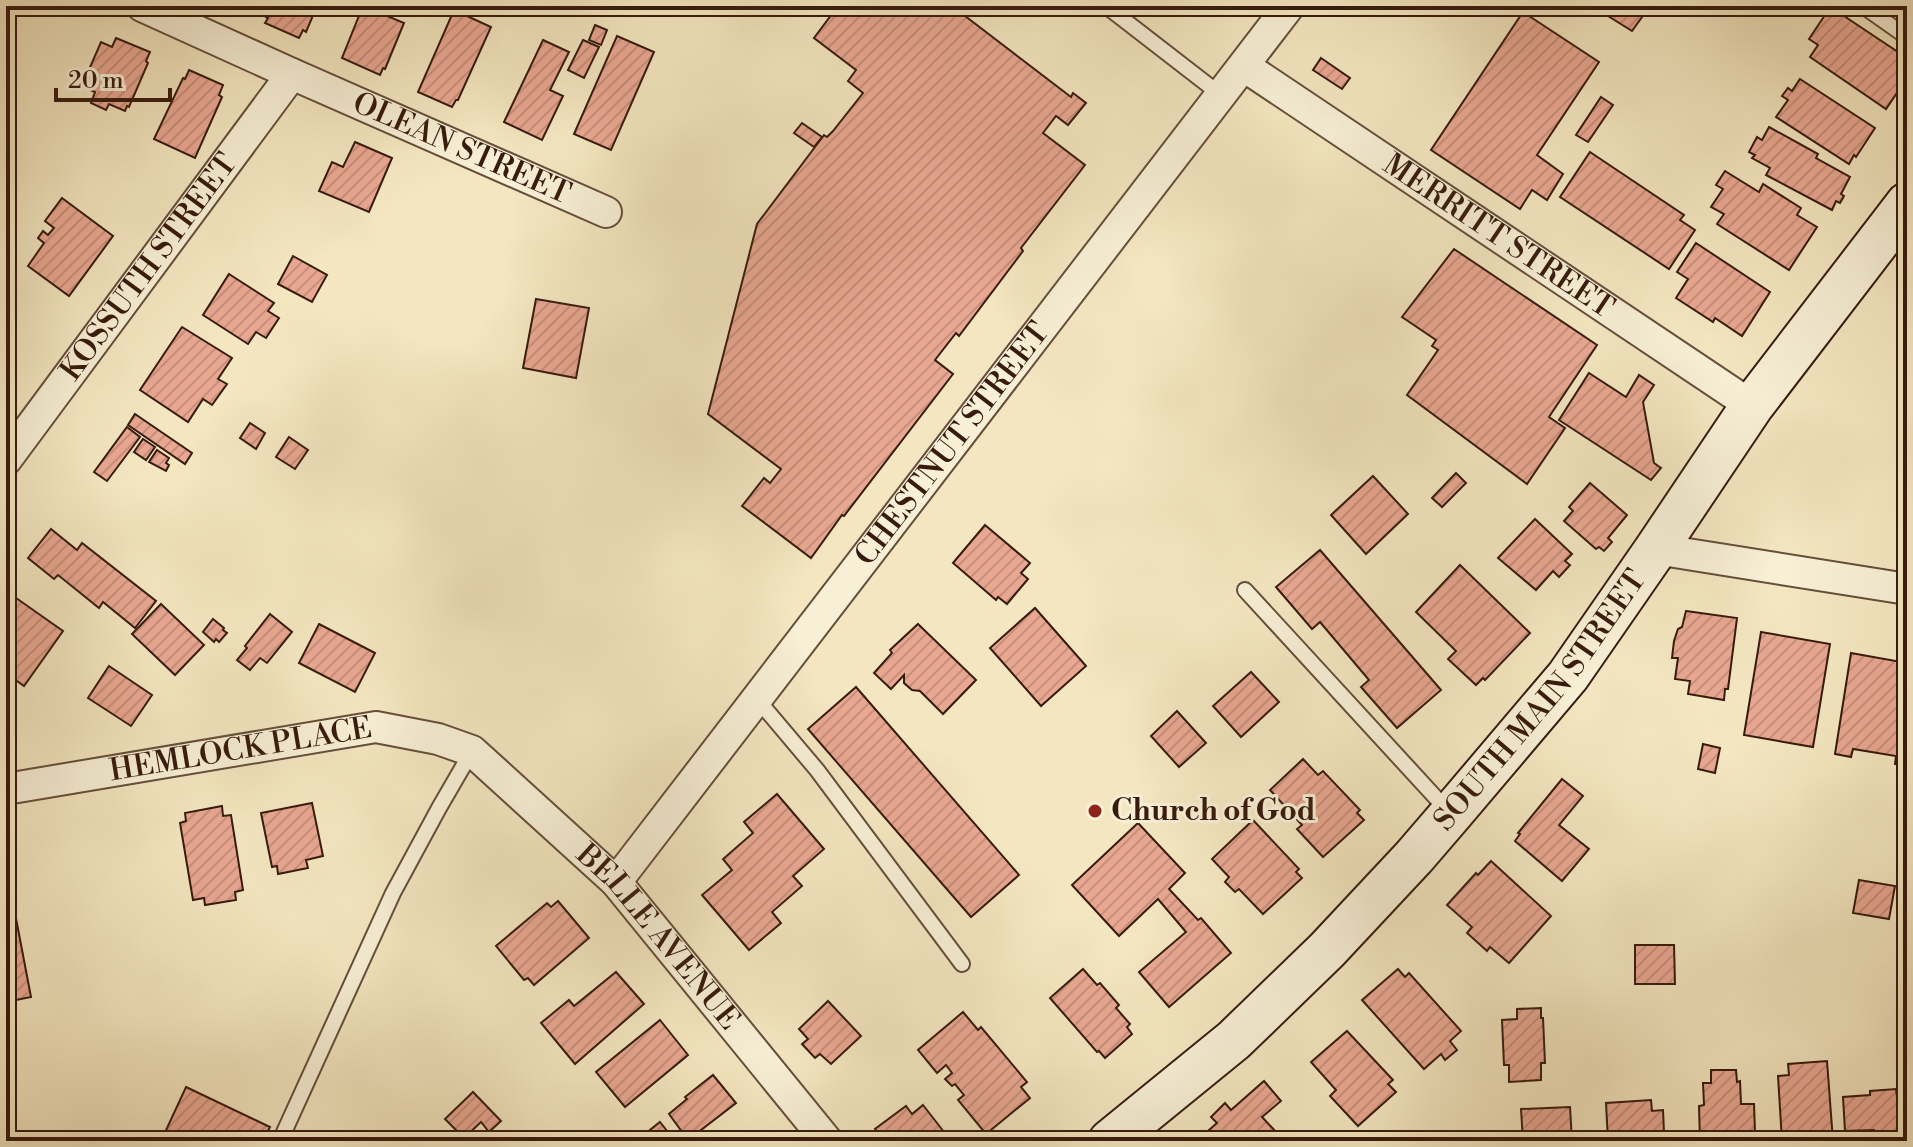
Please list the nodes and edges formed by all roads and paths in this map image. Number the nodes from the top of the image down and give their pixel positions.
1 (142, 6) edge
2 (1106, 6) edge
3 (1289, 6) edge
4 (1863, 6) edge
5 (1907, 37) edge
6 (1244, 66) junction
7 (292, 74) junction
8 (1221, 95) junction
9 (1907, 204) edge
10 (606, 212) dead end
11 (1752, 406) junction
12 (6, 460) edge
13 (1656, 549) junction
14 (1907, 589) edge
15 (1245, 590) dead end
16 (757, 699) junction
17 (472, 751) junction
18 (6, 789) edge
19 (1451, 814) junction
20 (616, 882) junction
21 (962, 964) dead end
22 (280, 1141) edge
23 (827, 1141) edge
24 (1110, 1141) edge

1 - 7 street, OLEAN STREET
2 - 8 lane
3 - 6 street, CHESTNUT STREET
4 - 5 lane
6 - 8 street, CHESTNUT STREET
6 - 11 street, MERRITT STREET
7 - 10 street, OLEAN STREET
7 - 12 street, KOSSUTH STREET
8 - 16 street, CHESTNUT STREET
9 - 11 main road, SOUTH MAIN STREET
11 - 13 main road, SOUTH MAIN STREET
13 - 14 street
13 - 19 main road, SOUTH MAIN STREET
15 - 19 lane
16 - 20 street, CHESTNUT STREET
16 - 21 lane
17 - 18 street, HEMLOCK PLACE
17 - 20 street, BELLE AVENUE
17 - 22 lane
19 - 24 main road, SOUTH MAIN STREET
20 - 23 street, BELLE AVENUE

